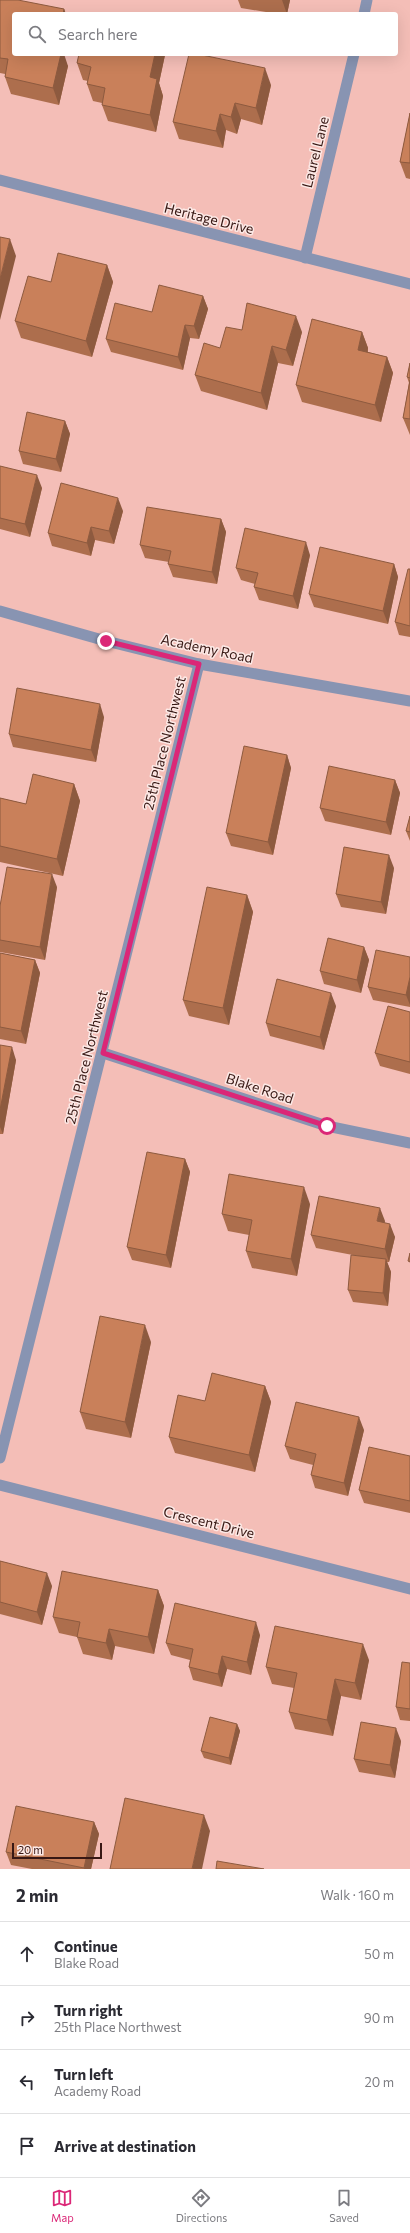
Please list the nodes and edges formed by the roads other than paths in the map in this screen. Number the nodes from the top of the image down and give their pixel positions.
1 (367, 0) edge
2 (364, 12) edge
3 (354, 56) edge
4 (0, 180) edge
5 (305, 258) junction
6 (410, 284) edge
7 (0, 611) edge
8 (199, 664) junction
9 (410, 701) edge
10 (103, 1053) junction
11 (410, 1143) edge
12 (0, 1458) edge
13 (0, 1485) edge
14 (410, 1589) edge

1 - 2 street
3 - 5 street, Laurel Lane
4 - 5 street, Heritage Drive
5 - 6 street, Heritage Drive
7 - 8 street, Academy Road
8 - 9 street, Academy Road
8 - 10 street, 25th Place Northwest
10 - 11 street, Blake Road
10 - 12 street, 25th Place Northwest
13 - 14 street, Crescent Drive

